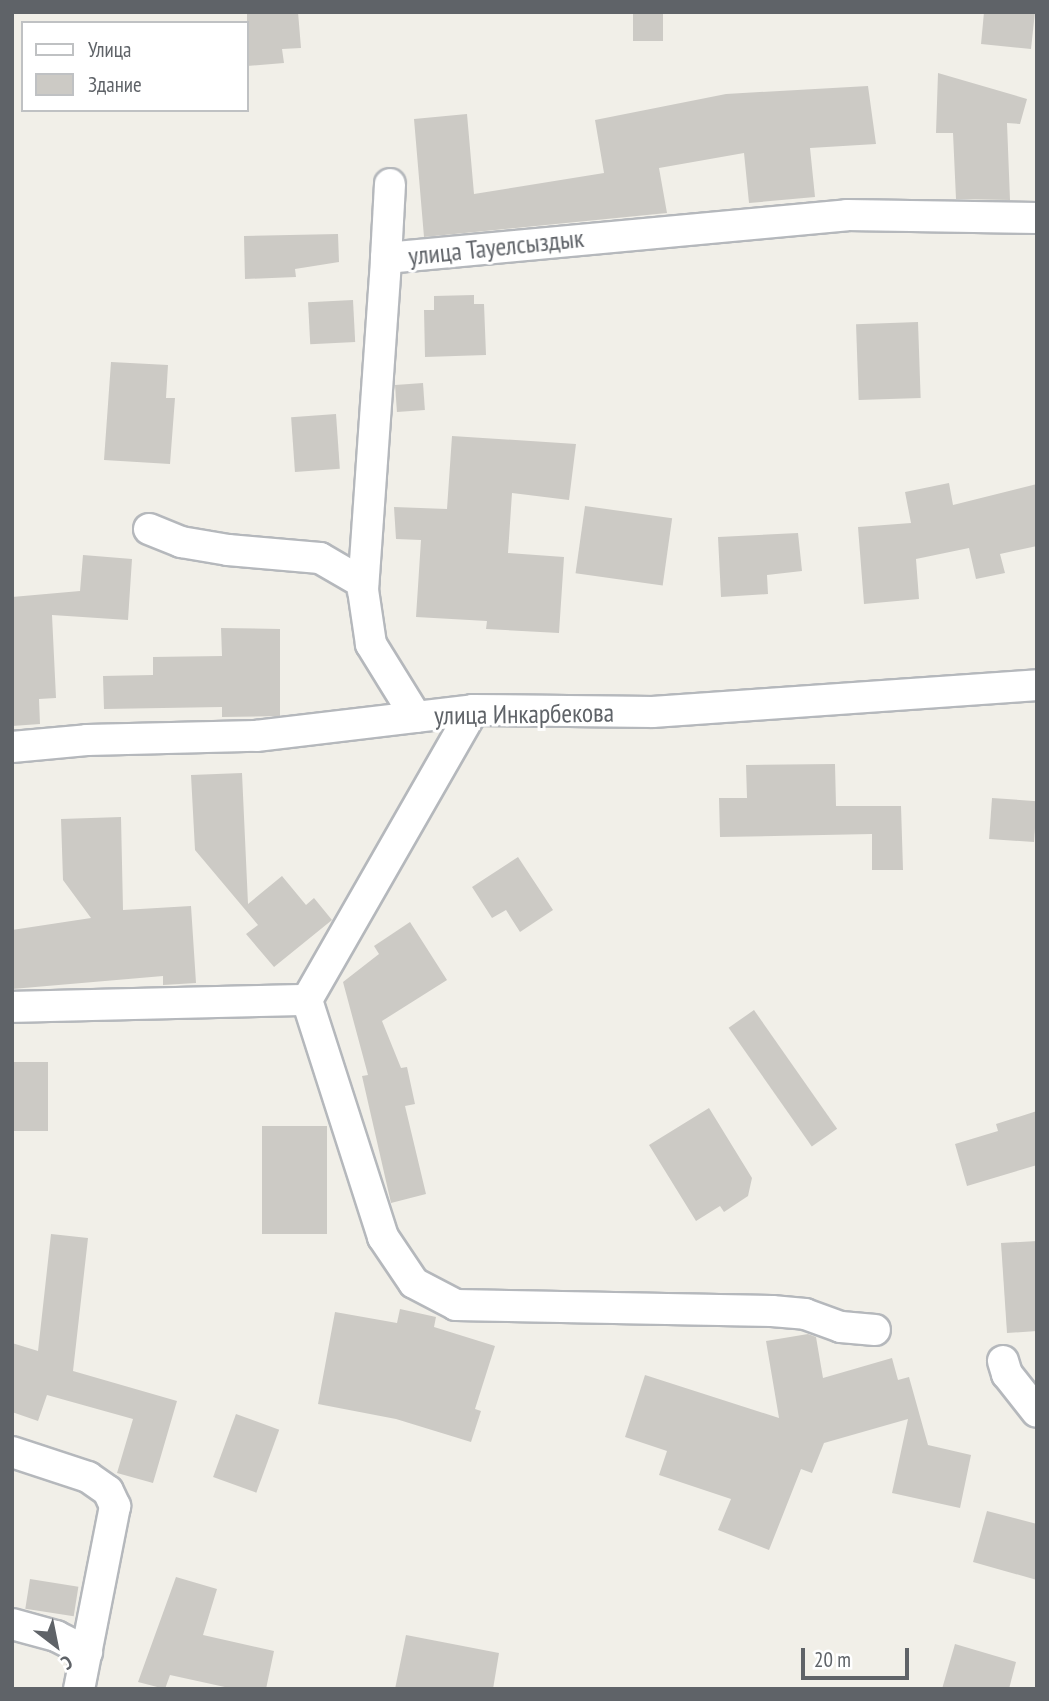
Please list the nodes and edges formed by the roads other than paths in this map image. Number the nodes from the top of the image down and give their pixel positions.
1 (390, 184) dead end
2 (1037, 218) edge
3 (386, 258) junction
4 (149, 529) dead end
5 (363, 583) junction
6 (1037, 685) edge
7 (473, 710) junction
8 (416, 718) junction
9 (12, 747) edge
10 (307, 1000) junction
11 (12, 1007) edge
12 (875, 1330) dead end
13 (1003, 1361) dead end
14 (1037, 1412) edge
15 (12, 1452) edge
16 (12, 1624) edge
17 (87, 1652) junction
18 (79, 1689) edge

1 - 3 street
2 - 3 street, улица Тауелсыздык
3 - 5 street, улица Тауелсыздык
4 - 5 street
5 - 8 street, улица Тауелсыздык
6 - 7 street, улица Инкарбекова
7 - 8 street, улица Инкарбекова
7 - 10 street
8 - 9 street, улица Инкарбекова
10 - 11 street
10 - 12 street
13 - 14 street
15 - 17 street
16 - 17 street
17 - 18 street

